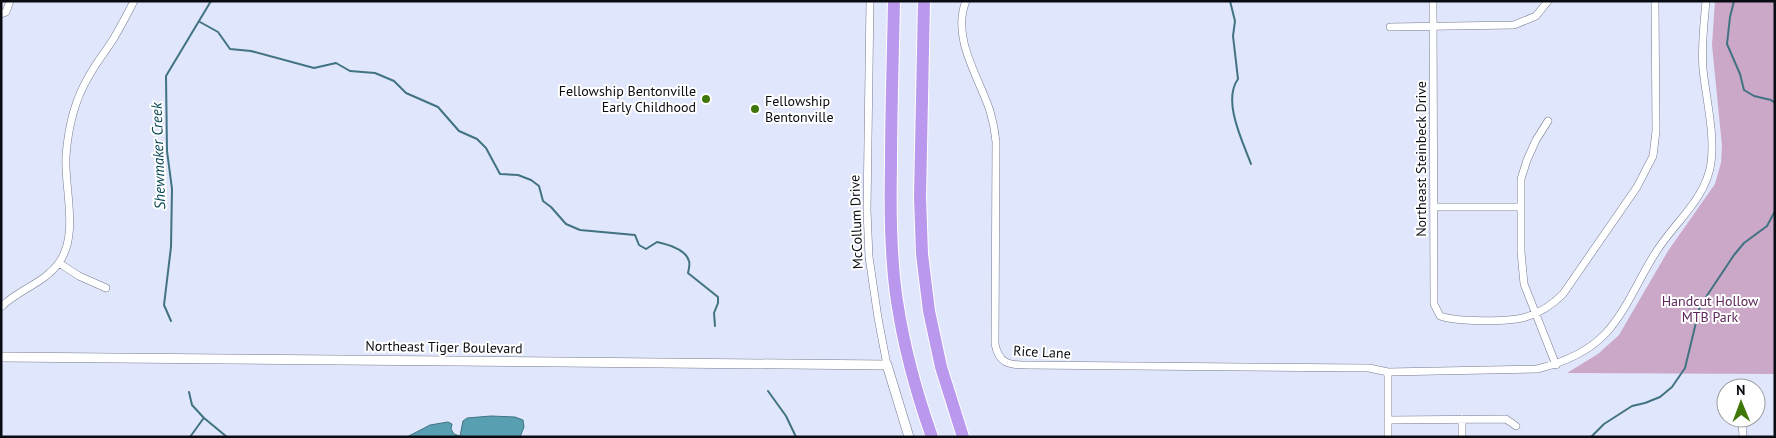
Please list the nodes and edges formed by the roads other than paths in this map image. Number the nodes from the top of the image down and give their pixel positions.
1 (10, 1) edge
2 (134, 1) edge
3 (870, 1) edge
4 (894, 1) edge
5 (924, 1) edge
6 (966, 1) edge
7 (1433, 1) edge
8 (1548, 1) edge
9 (1655, 1) edge
10 (1706, 1) edge
11 (1, 14) edge
12 (1433, 26) junction
13 (1390, 27) dead end
14 (1548, 121) dead end
15 (1435, 207) junction
16 (1521, 207) junction
17 (59, 263) junction
18 (106, 288) dead end
19 (2, 305) edge
20 (1536, 313) junction
21 (1, 357) edge
22 (887, 365) junction
23 (1556, 365) junction
24 (1388, 372) junction
25 (1462, 419) junction
26 (1388, 420) junction
27 (1516, 426) dead end
28 (909, 437) edge
29 (932, 437) edge
30 (963, 437) edge
31 (1388, 437) edge
32 (1462, 437) edge

1 - 11 street
2 - 17 street
3 - 22 street, McCollum Drive
4 - 29 highway
5 - 30 highway
6 - 24 street, Rice Lane
7 - 12 street, Northeast Steinbeck Drive
8 - 12 street
9 - 20 street
10 - 23 street
12 - 13 street
12 - 15 street, Northeast Steinbeck Drive
14 - 16 street
15 - 16 street
15 - 20 street, Northeast Steinbeck Drive
16 - 20 street
17 - 18 street
17 - 19 street
20 - 23 street
21 - 22 street, Northeast Tiger Boulevard
22 - 28 street, McCollum Drive
23 - 24 street
24 - 26 street
25 - 26 street
25 - 27 street
25 - 32 street
26 - 31 street

